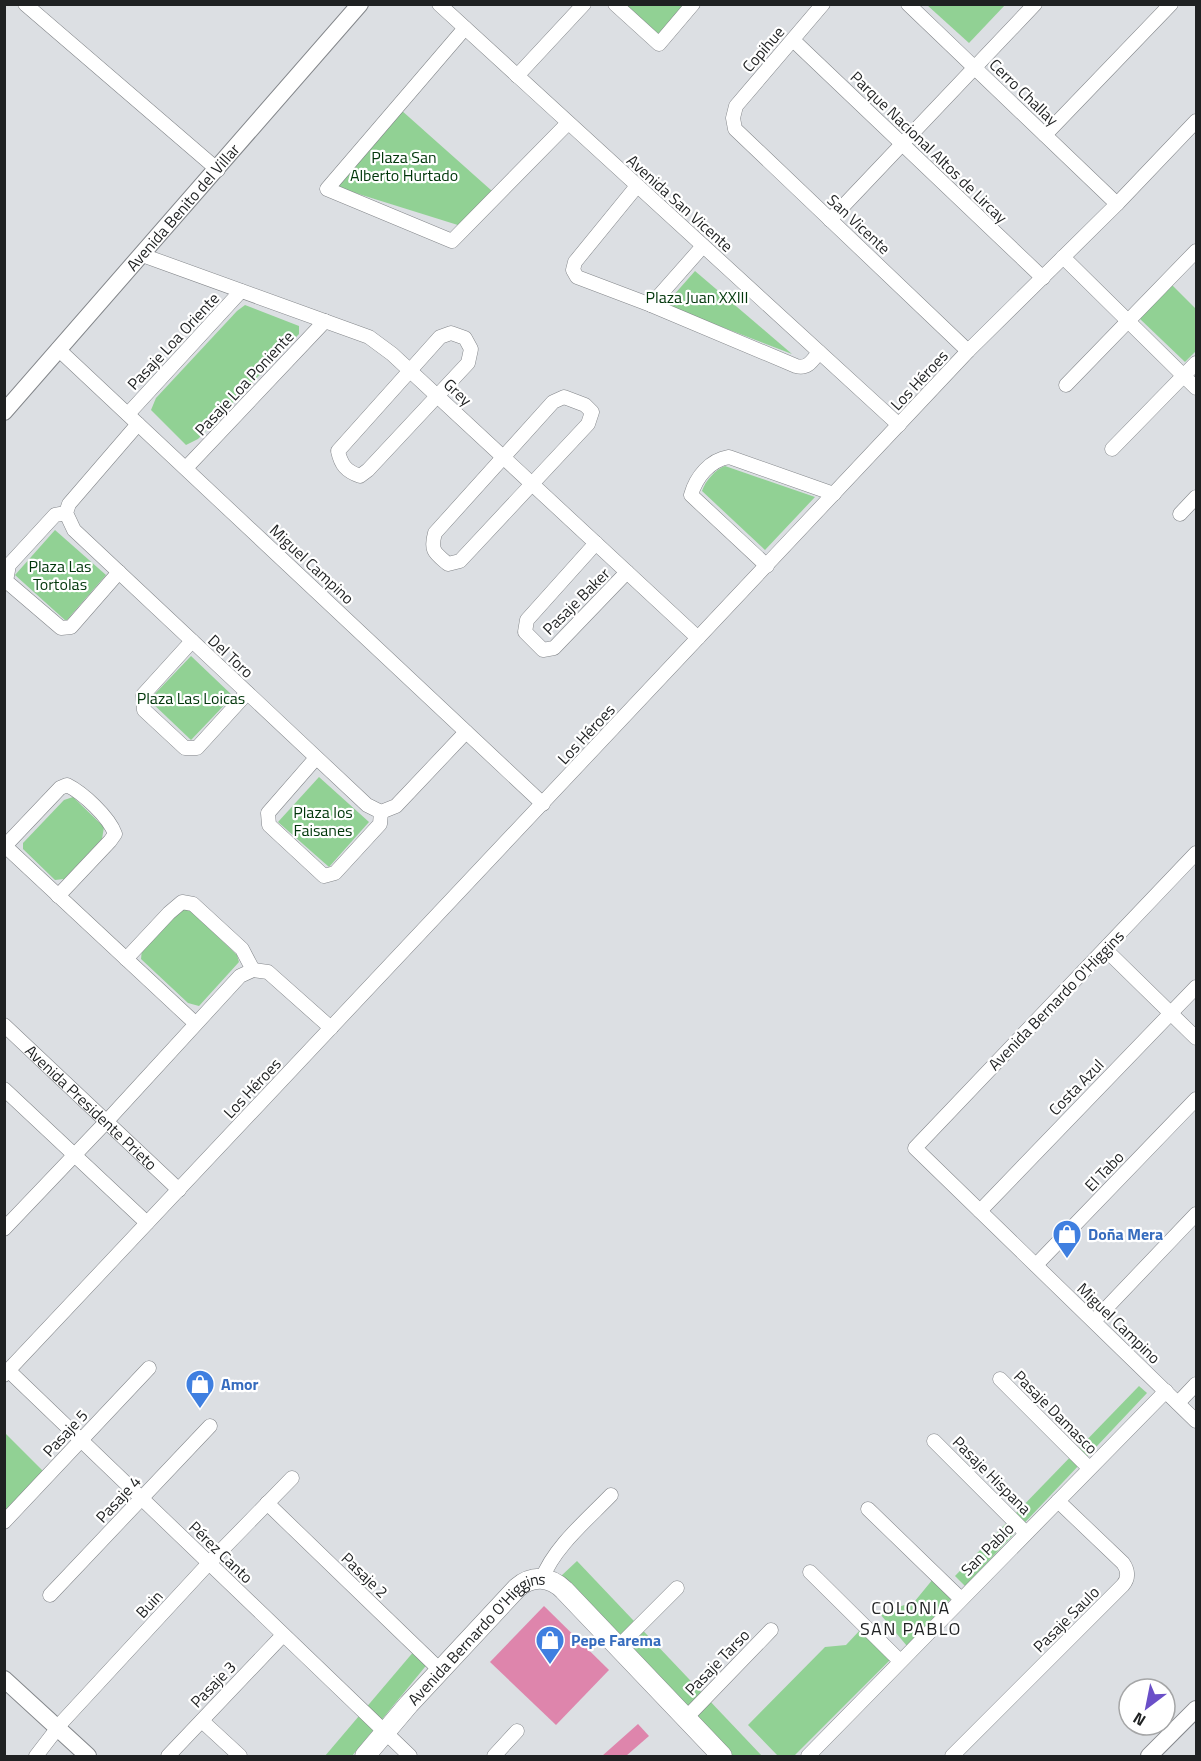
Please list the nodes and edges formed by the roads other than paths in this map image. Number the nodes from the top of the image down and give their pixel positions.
1 (25, 4) edge
2 (360, 4) edge
3 (439, 4) edge
4 (584, 4) edge
5 (615, 4) edge
6 (693, 4) edge
7 (824, 4) edge
8 (908, 4) edge
9 (1035, 4) edge
10 (1171, 4) edge
11 (465, 28) junction
12 (793, 40) junction
13 (975, 68) junction
14 (517, 76) junction
15 (733, 118) joint
16 (1197, 121) edge
17 (568, 123) junction
18 (1045, 135) junction
19 (902, 144) junction
20 (218, 170) junction
21 (637, 186) junction
22 (1117, 204) junction
23 (830, 220) junction
24 (703, 246) junction
25 (1197, 251) edge
26 (142, 255) junction
27 (1063, 257) junction
28 (1043, 278) junction
29 (241, 291) junction
30 (651, 305) junction
31 (326, 321) junction
32 (1128, 321) junction
33 (58, 349) junction
34 (968, 351) junction
35 (819, 352) junction
36 (1197, 363) edge
37 (410, 370) junction
38 (1184, 375) junction
39 (1066, 385) dead end
40 (1197, 388) edge
41 (438, 396) junction
42 (4, 412) edge
43 (133, 419) junction
44 (899, 425) junction
45 (1112, 449) dead end
46 (503, 457) junction
47 (186, 468) junction
48 (531, 483) junction
49 (834, 494) junction
50 (1197, 497) edge
51 (66, 513) junction
52 (1180, 514) dead end
53 (596, 543) junction
54 (767, 566) junction
55 (119, 572) junction
56 (627, 572) junction
57 (698, 638) junction
58 (192, 641) junction
59 (247, 693) junction
60 (466, 732) junction
61 (316, 758) junction
62 (543, 804) junction
63 (381, 812) junction
64 (5, 846) edge
65 (1197, 853) edge
66 (58, 896) junction
67 (1105, 949) junction
68 (126, 959) junction
69 (253, 970) junction
70 (1197, 987) edge
71 (1171, 1013) junction
72 (195, 1023) junction
73 (4, 1025) edge
74 (331, 1028) junction
75 (1197, 1038) edge
76 (4, 1089) edge
77 (1197, 1100) edge
78 (106, 1122) junction
79 (915, 1148) joint
80 (75, 1155) junction
81 (179, 1190) junction
82 (980, 1211) junction
83 (1197, 1214) edge
84 (147, 1223) junction
85 (4, 1229) edge
86 (1036, 1265) junction
87 (1094, 1321) junction
88 (149, 1368) dead end
89 (7, 1373) edge
90 (1000, 1379) dead end
91 (1197, 1384) edge
92 (1166, 1391) junction
93 (1178, 1403) junction
94 (1197, 1421) edge
95 (210, 1426) dead end
96 (81, 1440) junction
97 (934, 1441) dead end
98 (1089, 1468) junction
99 (292, 1478) dead end
100 (611, 1495) dead end
101 (141, 1498) junction
102 (1058, 1501) junction
103 (267, 1503) junction
104 (868, 1509) dead end
105 (4, 1521) edge
106 (1026, 1533) junction
107 (209, 1563) junction
108 (810, 1572) dead end
109 (543, 1579) junction
110 (677, 1588) dead end
111 (51, 1595) dead end
112 (961, 1599) junction
113 (771, 1630) dead end
114 (283, 1635) junction
115 (618, 1647) junction
116 (900, 1661) junction
117 (440, 1670) junction
118 (4, 1679) edge
119 (1197, 1708) edge
120 (686, 1718) junction
121 (202, 1721) junction
122 (58, 1729) junction
123 (517, 1731) dead end
124 (384, 1733) junction
125 (36, 1756) edge
126 (87, 1756) edge
127 (168, 1756) edge
128 (240, 1756) edge
129 (365, 1756) edge
130 (410, 1756) edge
131 (494, 1756) edge
132 (722, 1756) edge
133 (808, 1756) edge
134 (952, 1756) edge
135 (1149, 1756) edge

1 - 20 street
2 - 20 street, Avenida Benito del Villar
3 - 11 street, Avenida San Vicente
4 - 14 street
5 - 6 street
7 - 12 street, Copihue
8 - 13 street, Cerro Challay
9 - 13 street
10 - 18 street
11 - 14 street, Avenida San Vicente
11 - 17 street
12 - 15 street, Copihue
12 - 19 street, Parque Nacional Altos de Lircay
13 - 18 street, Cerro Challay
13 - 19 street
14 - 17 street, Avenida San Vicente
15 - 23 street, San Vicente
16 - 22 street, Los Héroes
17 - 21 street, Avenida San Vicente
18 - 22 street, Cerro Challay
19 - 23 street
19 - 28 street, Parque Nacional Altos de Lircay
20 - 26 street, Avenida Benito del Villar
21 - 24 street, Avenida San Vicente
21 - 30 street
22 - 27 street, Los Héroes
23 - 34 street, San Vicente
24 - 30 street
24 - 35 street, Avenida San Vicente
25 - 32 street
26 - 29 street, Grey
26 - 33 street, Avenida Benito del Villar
27 - 28 street, Los Héroes
27 - 32 street
28 - 34 street, Los Héroes
29 - 31 street, Grey
29 - 43 street, Pasaje Loa Oriente
30 - 35 street
31 - 37 street, Grey
31 - 47 street, Pasaje Loa Poniente
32 - 38 street
32 - 39 street
33 - 42 street, Avenida Benito del Villar
33 - 43 street, Miguel Campino
34 - 44 street, Los Héroes
35 - 44 street, Avenida San Vicente
36 - 38 street
37 - 41 street, Grey
37 - 41 street
37 - 41 street
38 - 40 street
38 - 45 street
41 - 46 street, Grey
43 - 47 street, Miguel Campino
43 - 51 street
44 - 49 street, Los Héroes
46 - 48 street, Grey
46 - 48 street
46 - 48 street
47 - 60 street, Miguel Campino
48 - 53 street, Grey
49 - 54 street, Los Héroes
49 - 54 street
50 - 52 street
51 - 55 street, Del Toro
51 - 55 street
53 - 56 street, Grey
53 - 56 street, Pasaje Baker
54 - 57 street, Los Héroes
55 - 58 street, Del Toro
56 - 57 street, Grey
57 - 62 street, Los Héroes
58 - 59 street, Del Toro
58 - 59 street
59 - 61 street, Del Toro
60 - 62 street, Miguel Campino
60 - 63 street
61 - 63 street, Del Toro
61 - 63 street
62 - 74 street, Los Héroes
64 - 66 street
64 - 66 street
65 - 67 street, Avenida Bernardo O'Higgins
66 - 68 street
67 - 71 street
67 - 79 street, Avenida Bernardo O'Higgins
68 - 69 street
68 - 72 street
69 - 72 street
69 - 74 street
70 - 71 street, Costa Azul
71 - 75 street
71 - 82 street, Costa Azul
72 - 78 street
73 - 78 street, Avenida Presidente Prieto
74 - 81 street, Los Héroes
76 - 80 street
77 - 86 street, El Tabo
78 - 80 street
78 - 81 street, Avenida Presidente Prieto
79 - 82 street, Miguel Campino
80 - 84 street
80 - 85 street
81 - 84 street, Los Héroes
82 - 86 street, Miguel Campino
83 - 87 street
84 - 89 street, Los Héroes
86 - 87 street, Miguel Campino
87 - 92 street, Miguel Campino
88 - 96 street, Pasaje 5
89 - 96 street, Pérez Canto
90 - 98 street, Pasaje Damasco
91 - 93 street
92 - 93 street, Miguel Campino
92 - 98 street, San Pablo
93 - 94 street, Miguel Campino
95 - 101 street, Pasaje 4
96 - 101 street, Pérez Canto
96 - 105 street, Pasaje 5
97 - 106 street, Pasaje Hispana
98 - 102 street, San Pablo
99 - 103 street, Buin
100 - 109 street, Avenida Bernardo O'Higgins
101 - 107 street, Pérez Canto
101 - 111 street, Pasaje 4
102 - 106 street, San Pablo
102 - 134 street, Pasaje Saulo
103 - 107 street, Buin
103 - 117 street, Pasaje 2
104 - 112 street
106 - 112 street, San Pablo
107 - 114 street, Pérez Canto
107 - 122 street, Buin
108 - 116 street
109 - 115 main road
109 - 117 main road, Avenida Bernardo O'Higgins
110 - 115 street
112 - 116 street, San Pablo
113 - 120 street, Pasaje Tarso
114 - 121 street, Pasaje 3
114 - 124 street, Pérez Canto
115 - 120 main road
116 - 133 street, San Pablo
117 - 124 main road, Avenida Bernardo O'Higgins
118 - 122 street
119 - 135 street
120 - 132 main road
121 - 127 street, Pasaje 3
121 - 128 street
122 - 125 street, Buin
122 - 126 street
123 - 131 street
124 - 129 main road, Avenida Bernardo O'Higgins
124 - 130 street, Pérez Canto

